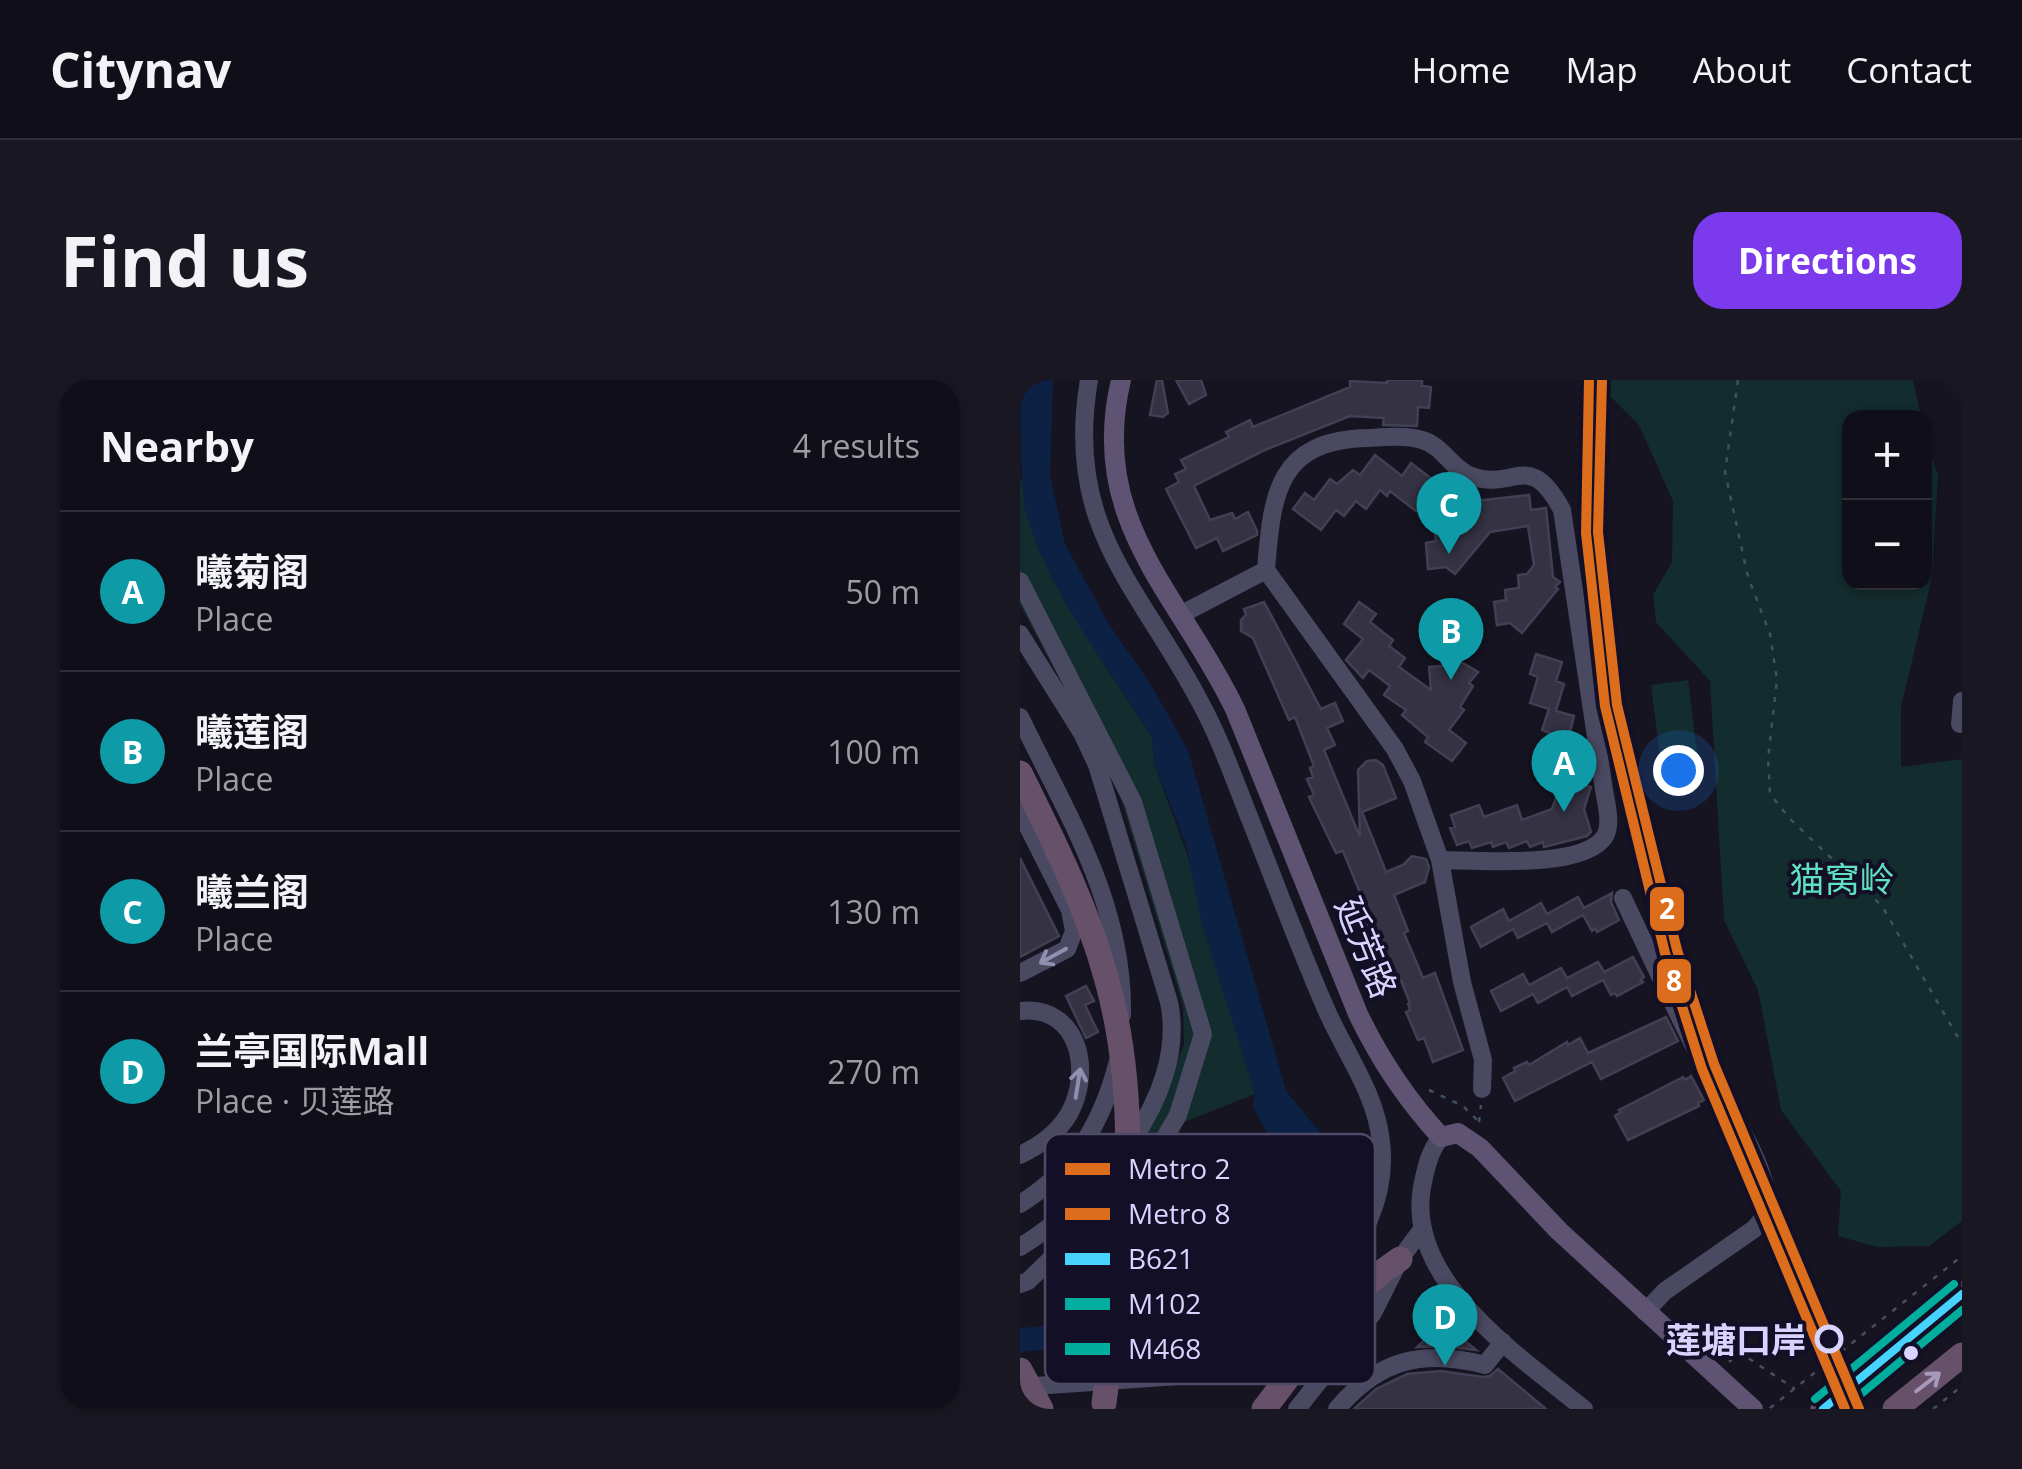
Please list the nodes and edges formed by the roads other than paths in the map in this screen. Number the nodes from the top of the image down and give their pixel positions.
1 (1089, 380) edge
2 (1121, 380) edge
3 (1266, 570) junction
4 (1020, 580) edge
5 (1180, 615) junction
6 (1020, 634) edge
7 (1962, 701) edge
8 (1020, 717) edge
9 (1960, 724) edge
10 (1020, 773) edge
11 (1020, 811) edge
12 (1440, 860) junction
13 (1623, 898) dead end
14 (1020, 973) edge
15 (1020, 1010) edge
16 (1482, 1089) dead end
17 (1053, 1134) edge
18 (1090, 1134) edge
19 (1126, 1134) edge
20 (1133, 1134) edge
21 (1167, 1134) edge
22 (1441, 1137) junction
23 (1045, 1141) edge
24 (1020, 1154) edge
25 (1045, 1185) edge
26 (1020, 1204) edge
27 (1375, 1207) edge
28 (1423, 1228) junction
29 (1045, 1229) edge
30 (1020, 1247) edge
31 (1400, 1259) junction
32 (1045, 1266) edge
33 (1375, 1276) edge
34 (1020, 1284) edge
35 (1962, 1294) edge
36 (1375, 1309) edge
37 (1645, 1312) junction
38 (1503, 1342) junction
39 (1962, 1356) edge
40 (1485, 1366) junction
41 (1020, 1370) edge
42 (1375, 1374) edge
43 (1463, 1375) dead end
44 (1063, 1384) edge
45 (1107, 1384) edge
46 (1284, 1384) edge
47 (1317, 1384) edge
48 (1360, 1384) edge
49 (1020, 1387) edge
50 (1104, 1403) dead end
51 (1041, 1409) edge
52 (1264, 1409) edge
53 (1297, 1409) edge
54 (1338, 1409) edge
55 (1584, 1409) edge
56 (1753, 1409) edge
57 (1823, 1409) edge
58 (1894, 1409) edge

1 - 27 street
2 - 5 main road, 延芳路
3 - 5 street
3 - 12 street
3 - 12 street
4 - 21 street
5 - 22 main road, 延芳路
6 - 20 street
7 - 9 street
8 - 18 street
10 - 19 highway, bridge
11 -> 14 street
12 - 16 street
13 - 37 street
17 -> 15 street
22 - 28 street
22 - 37 main road, 延芳路
24 -> 23 street
25 - 26 street
28 - 31 street
28 - 38 street
29 - 30 street
31 - 33 highway
31 - 36 street
32 - 34 street
35 - 57 highway
37 - 56 main road, 延芳路
38 - 40 street
38 - 55 street
58 -> 39 highway
40 - 42 street
40 - 43 street
41 - 51 highway, bridge
44 - 49 street
45 - 50 highway, bridge
46 - 52 highway
47 - 53 street
48 - 54 street

